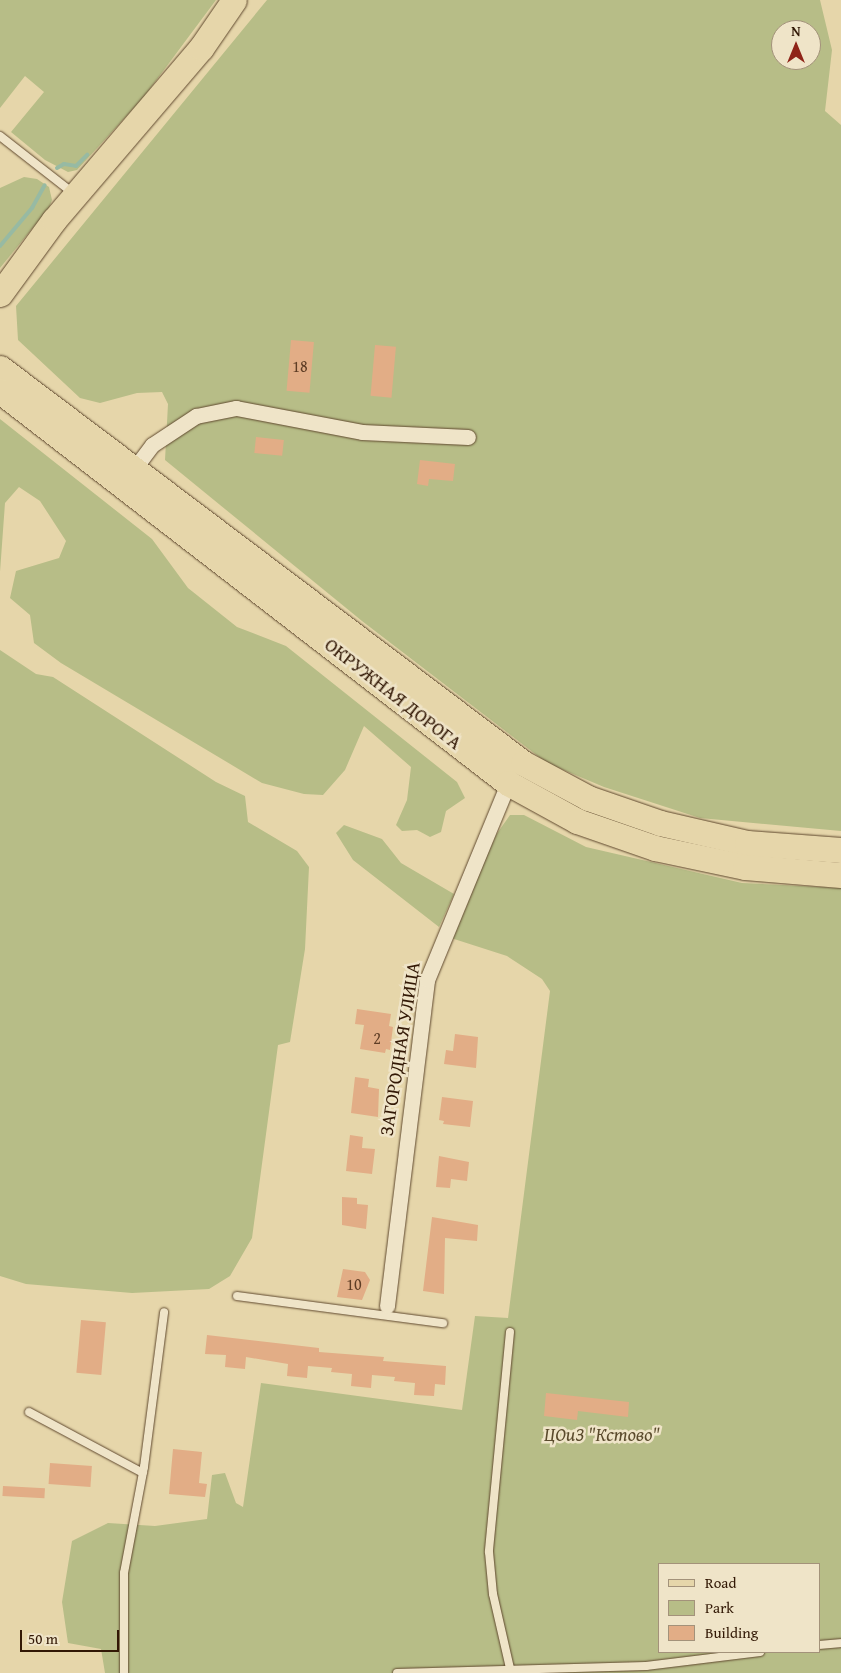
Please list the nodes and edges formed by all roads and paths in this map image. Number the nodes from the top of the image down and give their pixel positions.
1 (234, 0) edge
2 (0, 136) edge
3 (76, 195) junction
4 (0, 294) edge
5 (0, 368) edge
6 (0, 392) edge
7 (468, 437) dead end
8 (134, 469) junction
9 (508, 783) junction
10 (841, 850) edge
11 (841, 875) edge
12 (237, 1296) dead end
13 (386, 1310) junction
14 (164, 1312) dead end
15 (444, 1323) dead end
16 (510, 1332) dead end
17 (28, 1412) dead end
18 (144, 1473) junction
19 (841, 1643) edge
20 (821, 1645) edge
21 (753, 1653) edge
22 (510, 1668) junction
23 (455, 1672) edge
24 (124, 1673) edge
25 (396, 1673) edge

1 - 3 main road
2 - 3 lane
3 - 4 main road
5 - 8 main road, ОКРУЖНАЯ ДОРОГА
6 - 9 main road, ОКРУЖНАЯ ДОРОГА
7 - 8 street
8 - 10 main road, ОКРУЖНАЯ ДОРОГА
9 - 11 main road, ОКРУЖНАЯ ДОРОГА
9 - 13 street, ЗАГОРОДНАЯ УЛИЦА
12 - 13 lane
13 - 15 lane
14 - 18 lane
16 - 22 lane
17 - 18 lane
18 - 24 lane
19 - 20 lane
21 - 22 lane
22 - 23 lane
23 - 25 lane

